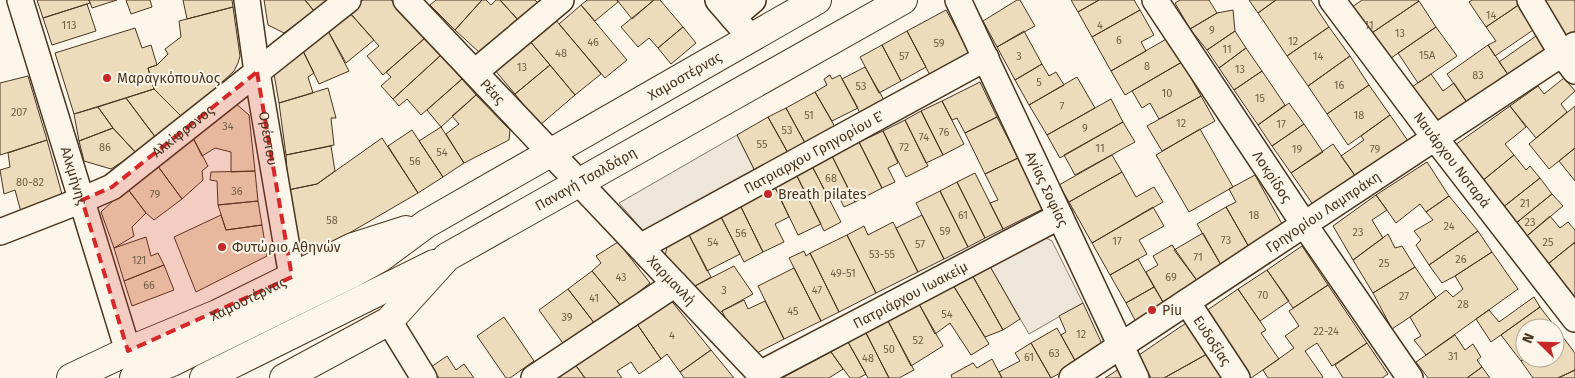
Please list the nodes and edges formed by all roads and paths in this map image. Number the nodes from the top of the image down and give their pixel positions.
1 (20, 0) edge
2 (247, 0) edge
3 (348, 0) edge
4 (406, 0) edge
5 (561, 0) edge
6 (753, 0) edge
7 (817, 0) edge
8 (902, 0) edge
9 (958, 0) edge
10 (1155, 0) edge
11 (1332, 0) edge
12 (1530, 0) edge
13 (726, 8) edge
14 (752, 38) junction
15 (1571, 57) edge
16 (986, 58) junction
17 (257, 72) junction
18 (475, 72) junction
19 (1435, 138) junction
20 (551, 152) junction
21 (578, 183) junction
22 (82, 200) junction
23 (1060, 216) junction
24 (426, 224) junction
25 (1304, 224) junction
26 (0, 232) edge
27 (640, 247) junction
28 (447, 257) junction
29 (292, 277) junction
30 (675, 284) junction
31 (1187, 302) junction
32 (1575, 319) edge
33 (388, 321) junction
34 (1120, 346) junction
35 (128, 351) junction
36 (762, 376) edge
37 (71, 378) edge
38 (134, 378) edge
39 (204, 378) edge
40 (284, 378) edge
41 (424, 378) edge
42 (534, 378) edge
43 (1072, 378) edge
44 (1136, 378) edge
45 (1237, 378) edge
46 (1410, 378) edge

1 - 22 street, Αλκμήνης
2 - 17 street, Ορέστου
3 - 17 street, Αλκίφρονος
4 - 18 street, Ρέας
5 - 18 street
6 - 13 street
7 - 14 main road, Χαμοστέρνας
8 - 21 main road, Παναγή Τσαλδάρη
9 - 16 street, Αγίας Σοφίας
10 - 25 street, Λοκρίδος
11 - 19 street, Ναυάρχου Νοταρά
12 - 15 street
13 - 14 street
14 - 20 main road, Χαμοστέρνας
15 - 19 street, Γρηγορίου Λαμπράκη
16 - 23 street, Αγίας Σοφίας
16 - 27 street, Πατριαρχου Γρηγορίου Ε΄
17 - 22 street, Αλκίφρονος
17 - 29 street, Ορέστου
18 - 20 street, Ρέας
19 - 25 street, Γρηγορίου Λαμπράκη
19 - 32 street, Ναυάρχου Νοταρά
20 - 21 street, Ρέας
20 - 24 main road, Χαμοστέρνας
21 - 27 street, Χαρμανλή
21 - 28 main road, Παναγή Τσαλδάρη
22 - 26 street, Αλκίφρονος
22 - 35 street, Αλκμήνης
23 - 34 street, Αγίας Σοφίας
23 - 36 street, Πατριάρχου Ιωακείμ
24 - 29 main road, Χαμοστέρνας
24 - 38 main road
25 - 31 street, Γρηγορίου Λαμπράκη
25 - 46 street, Λοκρίδος
27 - 30 street, Χαρμανλή
28 - 33 main road, Παναγή Τσαλδάρη
28 - 39 main road
29 - 35 main road, Χαμοστέρνας
30 - 36 street, Χαρμανλή
30 - 42 street
31 - 34 street, Γρηγορίου Λαμπράκη
31 - 45 street, Ευδοξίας
33 - 40 main road, Παναγή Τσαλδάρη
33 - 41 street
34 - 43 street, Γρηγορίου Λαμπράκη
34 - 44 street, Αγίας Σοφίας
35 - 37 main road, Χαμοστέρνας

